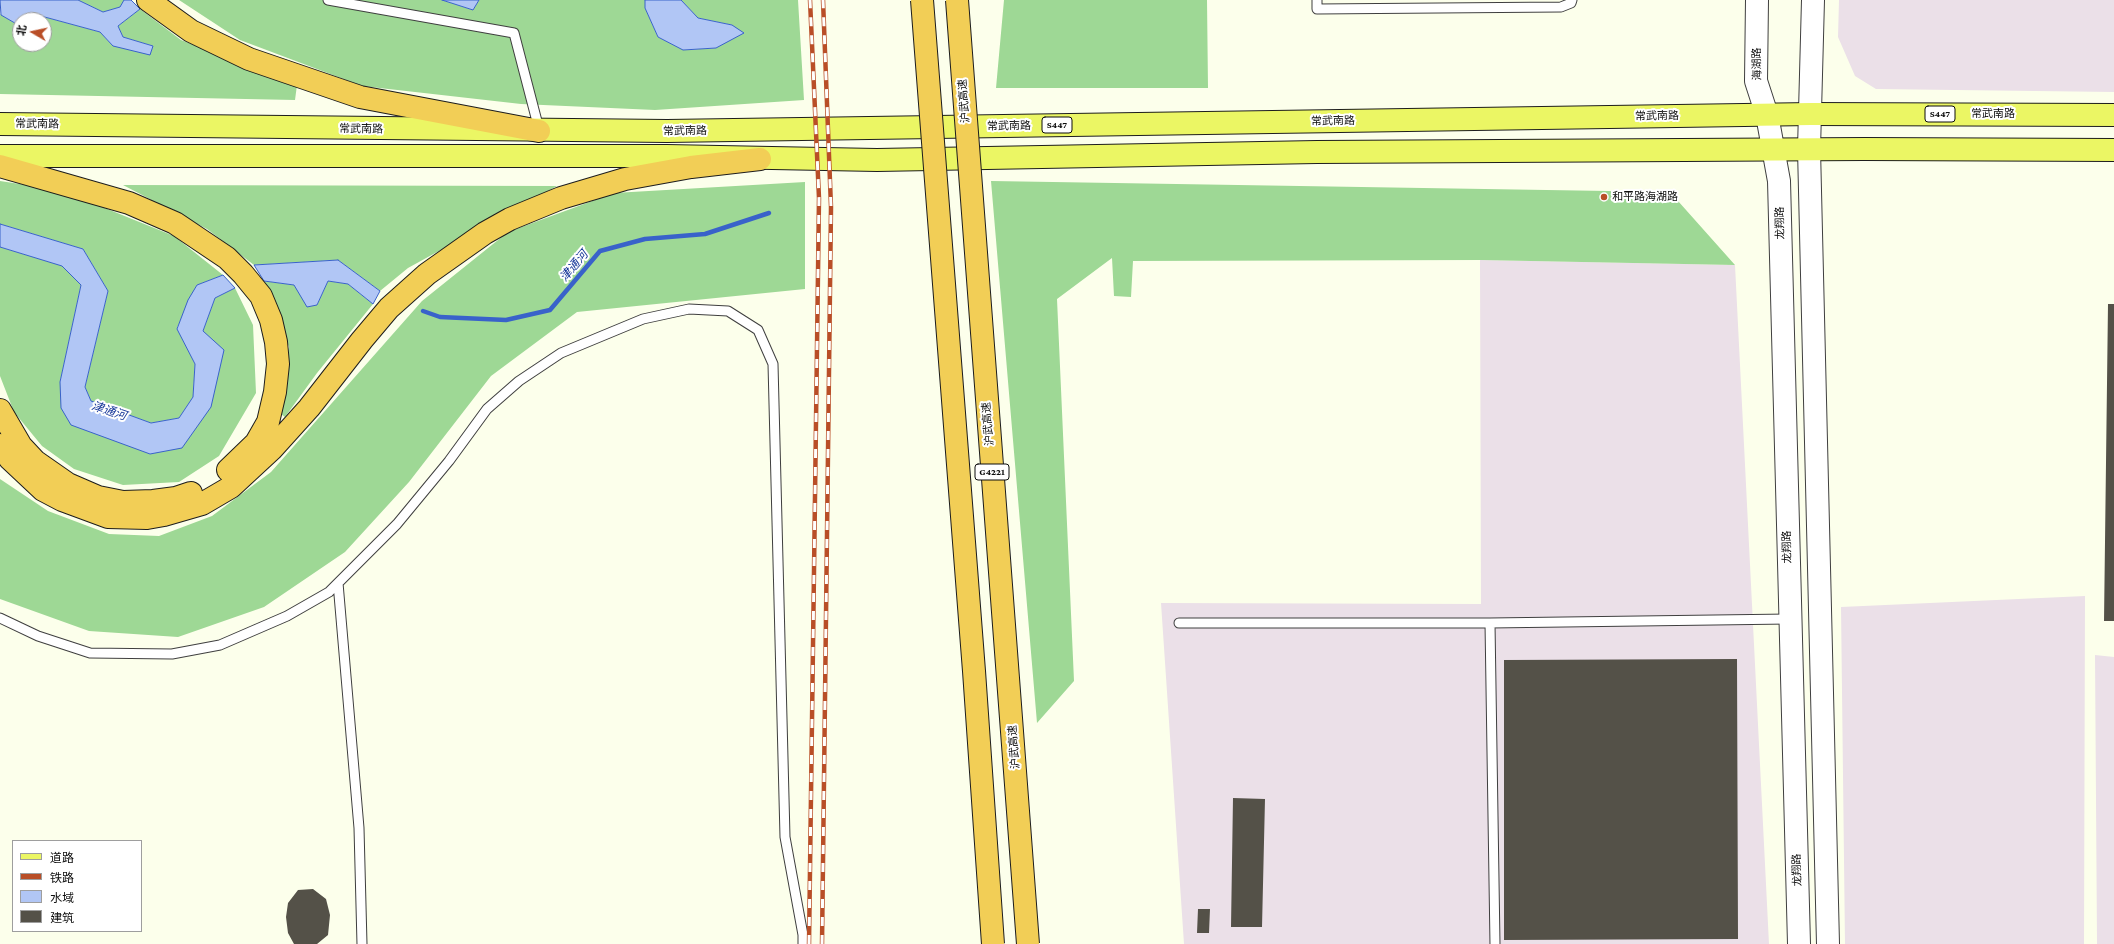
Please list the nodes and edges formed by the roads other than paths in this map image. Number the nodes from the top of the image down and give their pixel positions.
1 (148, 0) edge
2 (328, 0) edge
3 (922, 0) edge
4 (957, 0) edge
5 (1317, 0) edge
6 (1572, 0) edge
7 (1757, 0) edge
8 (1813, 0) edge
9 (371, 4) edge
10 (1432, 4) edge
11 (1811, 114) junction
12 (1767, 115) junction
13 (2114, 115) edge
14 (0, 124) edge
15 (539, 131) junction
16 (1809, 149) junction
17 (1774, 150) junction
18 (2114, 150) edge
19 (0, 156) edge
20 (760, 158) junction
21 (0, 166) edge
22 (0, 410) edge
23 (0, 445) edge
24 (338, 583) junction
25 (0, 618) edge
26 (1789, 619) junction
27 (1179, 623) dead end
28 (1490, 623) junction
29 (362, 944) edge
30 (803, 944) edge
31 (993, 944) edge
32 (1028, 944) edge
33 (1495, 944) edge
34 (1799, 944) edge
35 (1828, 944) edge

1 - 15 highway
2 - 9 lane
3 - 31 highway, G4221, bridge
4 - 32 highway, 沪武高速 / G4221, bridge
5 - 10 lane
6 - 10 lane
7 - 12 street, 海湖路
8 - 11 street
9 - 15 lane
11 - 12 main road, 常武南路 / S447
11 - 13 main road, 常武南路 / S447
11 - 16 street
12 - 15 main road, 常武南路 / S447
12 - 17 street, 海湖路
14 - 15 main road, 常武南路 / S447
16 - 17 main road
16 - 18 main road
16 - 35 street
17 - 20 main road
17 - 26 street, 龙翔路
19 - 20 main road
20 - 23 highway
21 - 22 highway
24 - 25 lane
24 - 29 lane
24 - 30 lane
26 - 28 lane
26 - 34 street, 龙翔路
27 - 28 lane
28 - 33 lane

